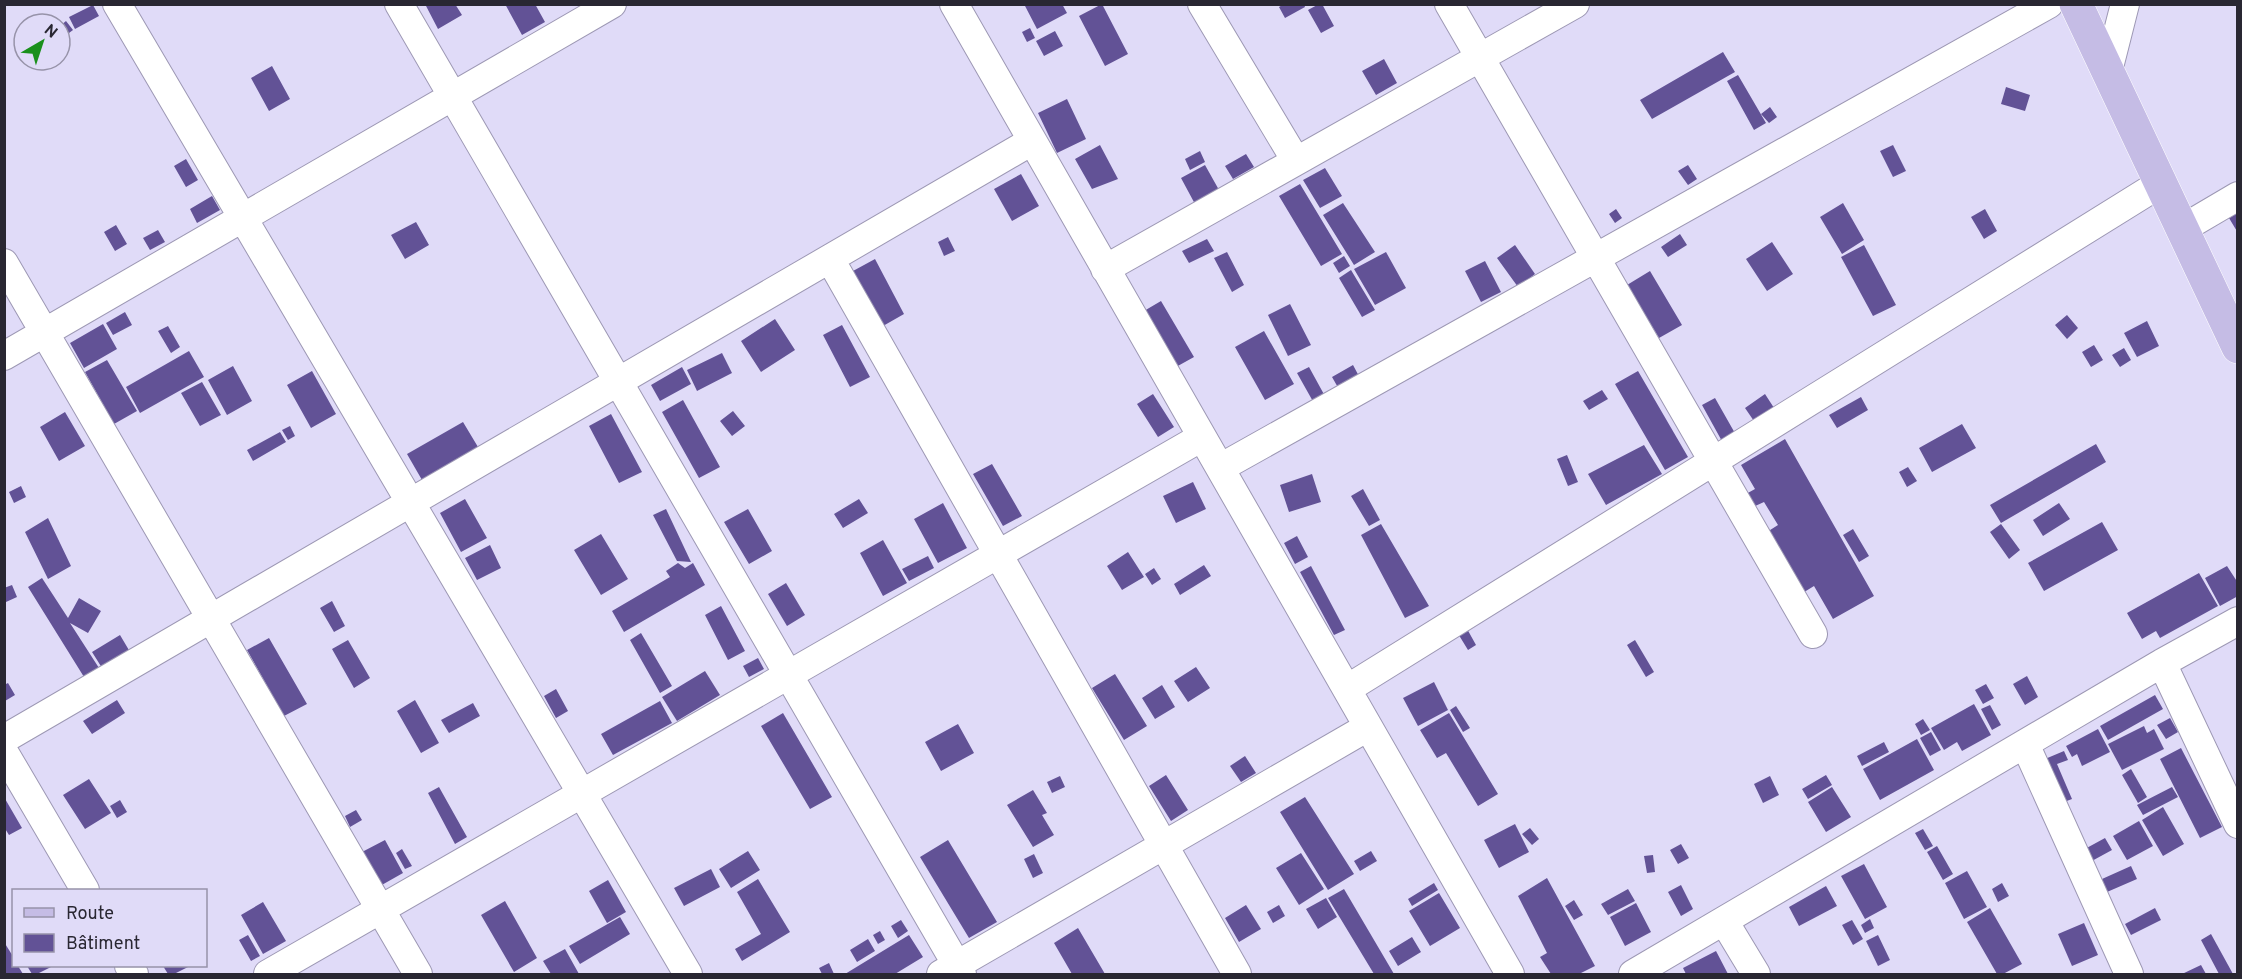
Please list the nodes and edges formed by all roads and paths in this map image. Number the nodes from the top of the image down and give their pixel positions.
1 (117, 4) edge
2 (399, 4) edge
3 (612, 4) edge
4 (954, 4) edge
5 (1202, 4) edge
6 (1449, 4) edge
7 (1575, 4) edge
8 (2049, 4) edge
9 (2076, 4) edge
10 (2125, 4) edge
11 (1480, 58) junction
12 (2108, 71) junction
13 (452, 97) junction
14 (1032, 141) junction
15 (1296, 161) junction
16 (2161, 183) junction
17 (2238, 196) edge
18 (243, 218) junction
19 (2182, 229) junction
20 (1596, 258) junction
21 (830, 259) junction
22 (4, 263) edge
23 (1105, 269) junction
24 (45, 332) junction
25 (2238, 347) edge
26 (4, 356) edge
27 (618, 382) junction
28 (1202, 437) junction
29 (1714, 461) junction
30 (1220, 468) junction
31 (411, 503) junction
32 (998, 554) junction
33 (211, 619) junction
34 (2238, 621) edge
35 (1813, 634) dead end
36 (2162, 663) junction
37 (788, 675) junction
38 (1347, 689) junction
39 (1368, 727) junction
40 (4, 739) edge
41 (2025, 744) junction
42 (4, 752) edge
43 (582, 794) junction
44 (2238, 824) edge
45 (1164, 846) junction
46 (85, 889) edge
47 (380, 910) junction
48 (1724, 921) junction
49 (953, 971) edge
50 (268, 975) edge
51 (418, 975) edge
52 (688, 975) edge
53 (1237, 975) edge
54 (1510, 975) edge
55 (1633, 975) edge
56 (1756, 975) edge
57 (2129, 975) edge

1 - 18 street
2 - 13 street
3 - 13 street
4 - 14 street
5 - 15 street
6 - 11 street
7 - 11 street
8 - 20 street
9 - 12 main road
10 - 12 street
11 - 15 street
11 - 20 street
12 - 16 main road
13 - 18 street
13 - 27 street
14 - 21 street
14 - 23 street
15 - 23 street
16 - 19 main road
16 - 29 street
17 - 19 street
18 - 24 street
18 - 31 street
19 - 25 main road
20 - 29 street
20 - 30 street
21 - 27 street
21 - 32 street
22 - 24 street
23 - 28 street
24 - 26 street
24 - 33 street
27 - 31 street
27 - 37 street
28 - 30 street
28 - 32 street
29 - 35 street
29 - 38 street
30 - 38 street
31 - 33 street
31 - 43 street
32 - 37 street
32 - 45 street
33 - 40 street
33 - 47 street
34 - 36 street
36 - 41 street
36 - 44 street
37 - 43 street
37 - 49 street
38 - 39 street
39 - 45 street
39 - 54 street
41 - 48 street
41 - 57 street
42 - 46 street
43 - 47 street
43 - 52 street
45 - 49 street
45 - 53 street
47 - 50 street
47 - 51 street
48 - 55 street
48 - 56 street

